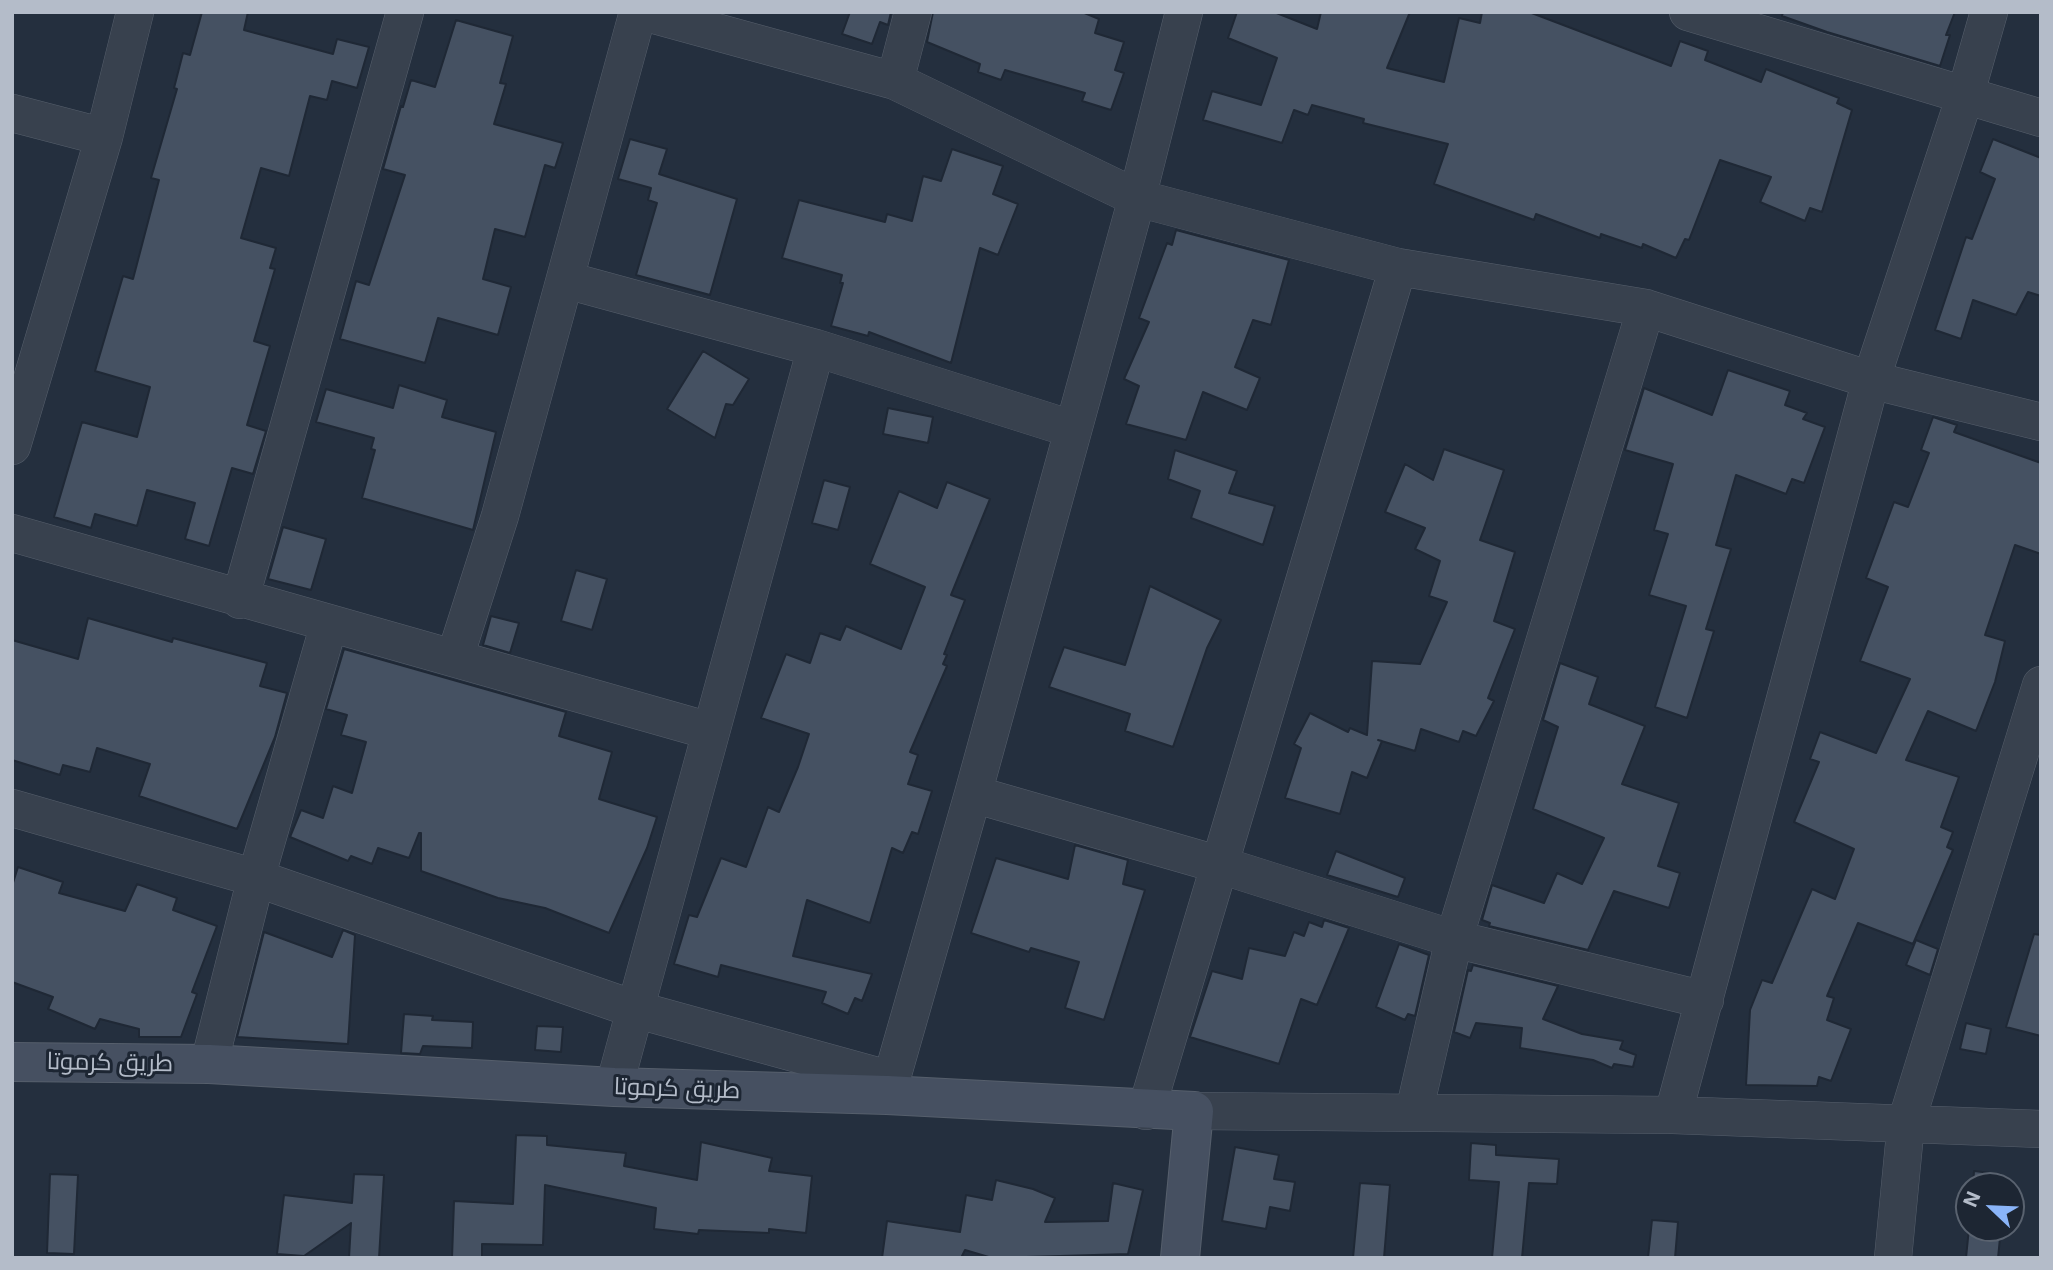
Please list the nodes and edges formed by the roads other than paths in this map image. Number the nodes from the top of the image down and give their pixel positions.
1 (135, 12) edge
2 (405, 12) edge
3 (638, 12) edge
4 (643, 12) edge
5 (913, 12) edge
6 (1184, 12) edge
7 (1688, 12) edge
8 (1989, 12) edge
9 (1726, 17) edge
10 (895, 81) junction
11 (1965, 96) junction
12 (12, 113) edge
13 (2041, 118) edge
14 (104, 137) junction
15 (1137, 198) junction
16 (1398, 267) junction
17 (566, 280) junction
18 (1646, 308) junction
19 (816, 348) junction
20 (1871, 380) junction
21 (2041, 422) edge
22 (1072, 429) junction
23 (12, 446) edge
24 (12, 533) edge
25 (240, 600) junction
26 (329, 624) junction
27 (455, 657) junction
28 (2041, 685) edge
29 (710, 731) junction
30 (973, 794) junction
31 (12, 808) edge
32 (1217, 864) junction
33 (256, 878) junction
34 (1454, 939) junction
35 (1705, 1000) junction
36 (634, 1009) junction
37 (12, 1062) edge
38 (209, 1064) junction
39 (614, 1087) junction
40 (889, 1088) junction
41 (1146, 1111) junction
42 (1194, 1111) junction
43 (1414, 1112) junction
44 (1673, 1115) junction
45 (1906, 1123) junction
46 (2041, 1129) edge
47 (1180, 1258) edge
48 (1893, 1258) edge

1 - 14 street
2 - 25 street
3 - 17 street
4 - 10 street
5 - 10 street
6 - 15 street
7 - 9 street
8 - 11 street
9 - 11 street
10 - 15 street
11 - 13 street
11 - 20 street
12 - 14 street
14 - 23 street
15 - 16 street
15 - 22 street
16 - 18 street
16 - 32 street
17 - 19 street
17 - 27 street
18 - 20 street
18 - 34 street
19 - 22 street
19 - 29 street
20 - 21 street
20 - 35 street
22 - 30 street
24 - 25 street
25 - 26 street
26 - 27 street
26 - 33 street
27 - 29 street
28 - 45 street
29 - 36 street
30 - 32 street
30 - 40 street
31 - 33 street
32 - 34 street
32 - 41 street
33 - 36 street
33 - 38 street
34 - 35 street
34 - 43 street
35 - 44 street
36 - 39 street
36 - 40 street
37 - 38 main road, طريق كرموتا
38 - 39 main road, طريق كرموتا
39 - 40 main road, طريق كرموتا
40 - 41 main road, طريق كرموتا
41 - 42 main road, طريق كرموتا
42 - 43 street
42 - 47 main road
43 - 44 street
44 - 45 street
45 - 46 street
45 - 48 street

